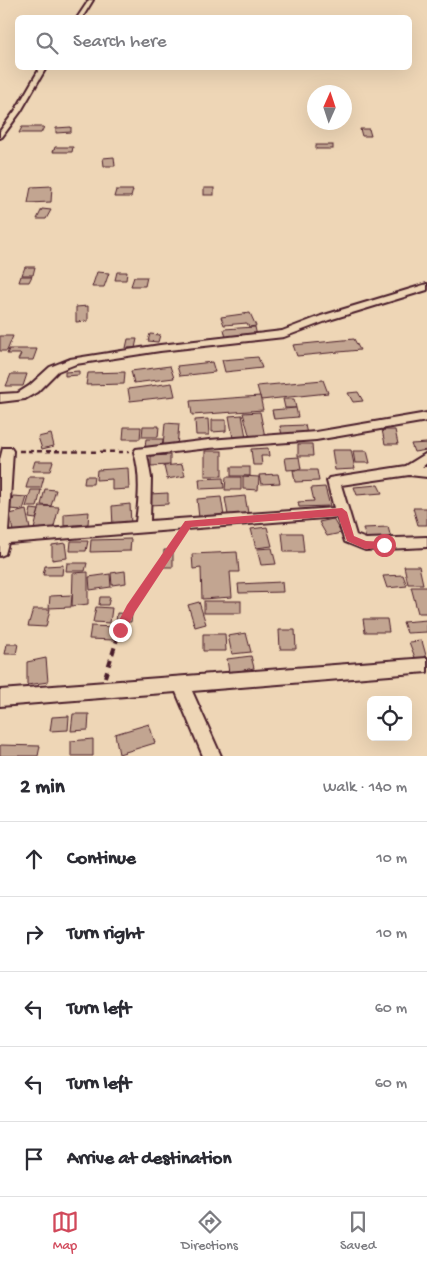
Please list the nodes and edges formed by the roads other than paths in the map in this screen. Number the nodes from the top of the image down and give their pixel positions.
1 (91, 0) edge
2 (81, 15) edge
3 (41, 70) edge
4 (0, 136) edge
5 (427, 287) edge
6 (0, 398) edge
7 (427, 417) edge
8 (7, 451) road end
9 (427, 457) edge
10 (409, 470) junction
11 (427, 472) edge
12 (342, 512) junction
13 (142, 527) junction
14 (427, 542) edge
15 (1, 544) edge
16 (427, 665) edge
17 (181, 684) junction
18 (0, 698) edge
19 (212, 756) edge

1 - 2 street
3 - 4 street
5 - 6 street
7 - 13 street
8 - 15 street
9 - 10 street
10 - 11 street
10 - 12 street
12 - 13 street
12 - 14 street
13 - 15 street
16 - 17 street
17 - 18 street
17 - 19 street

